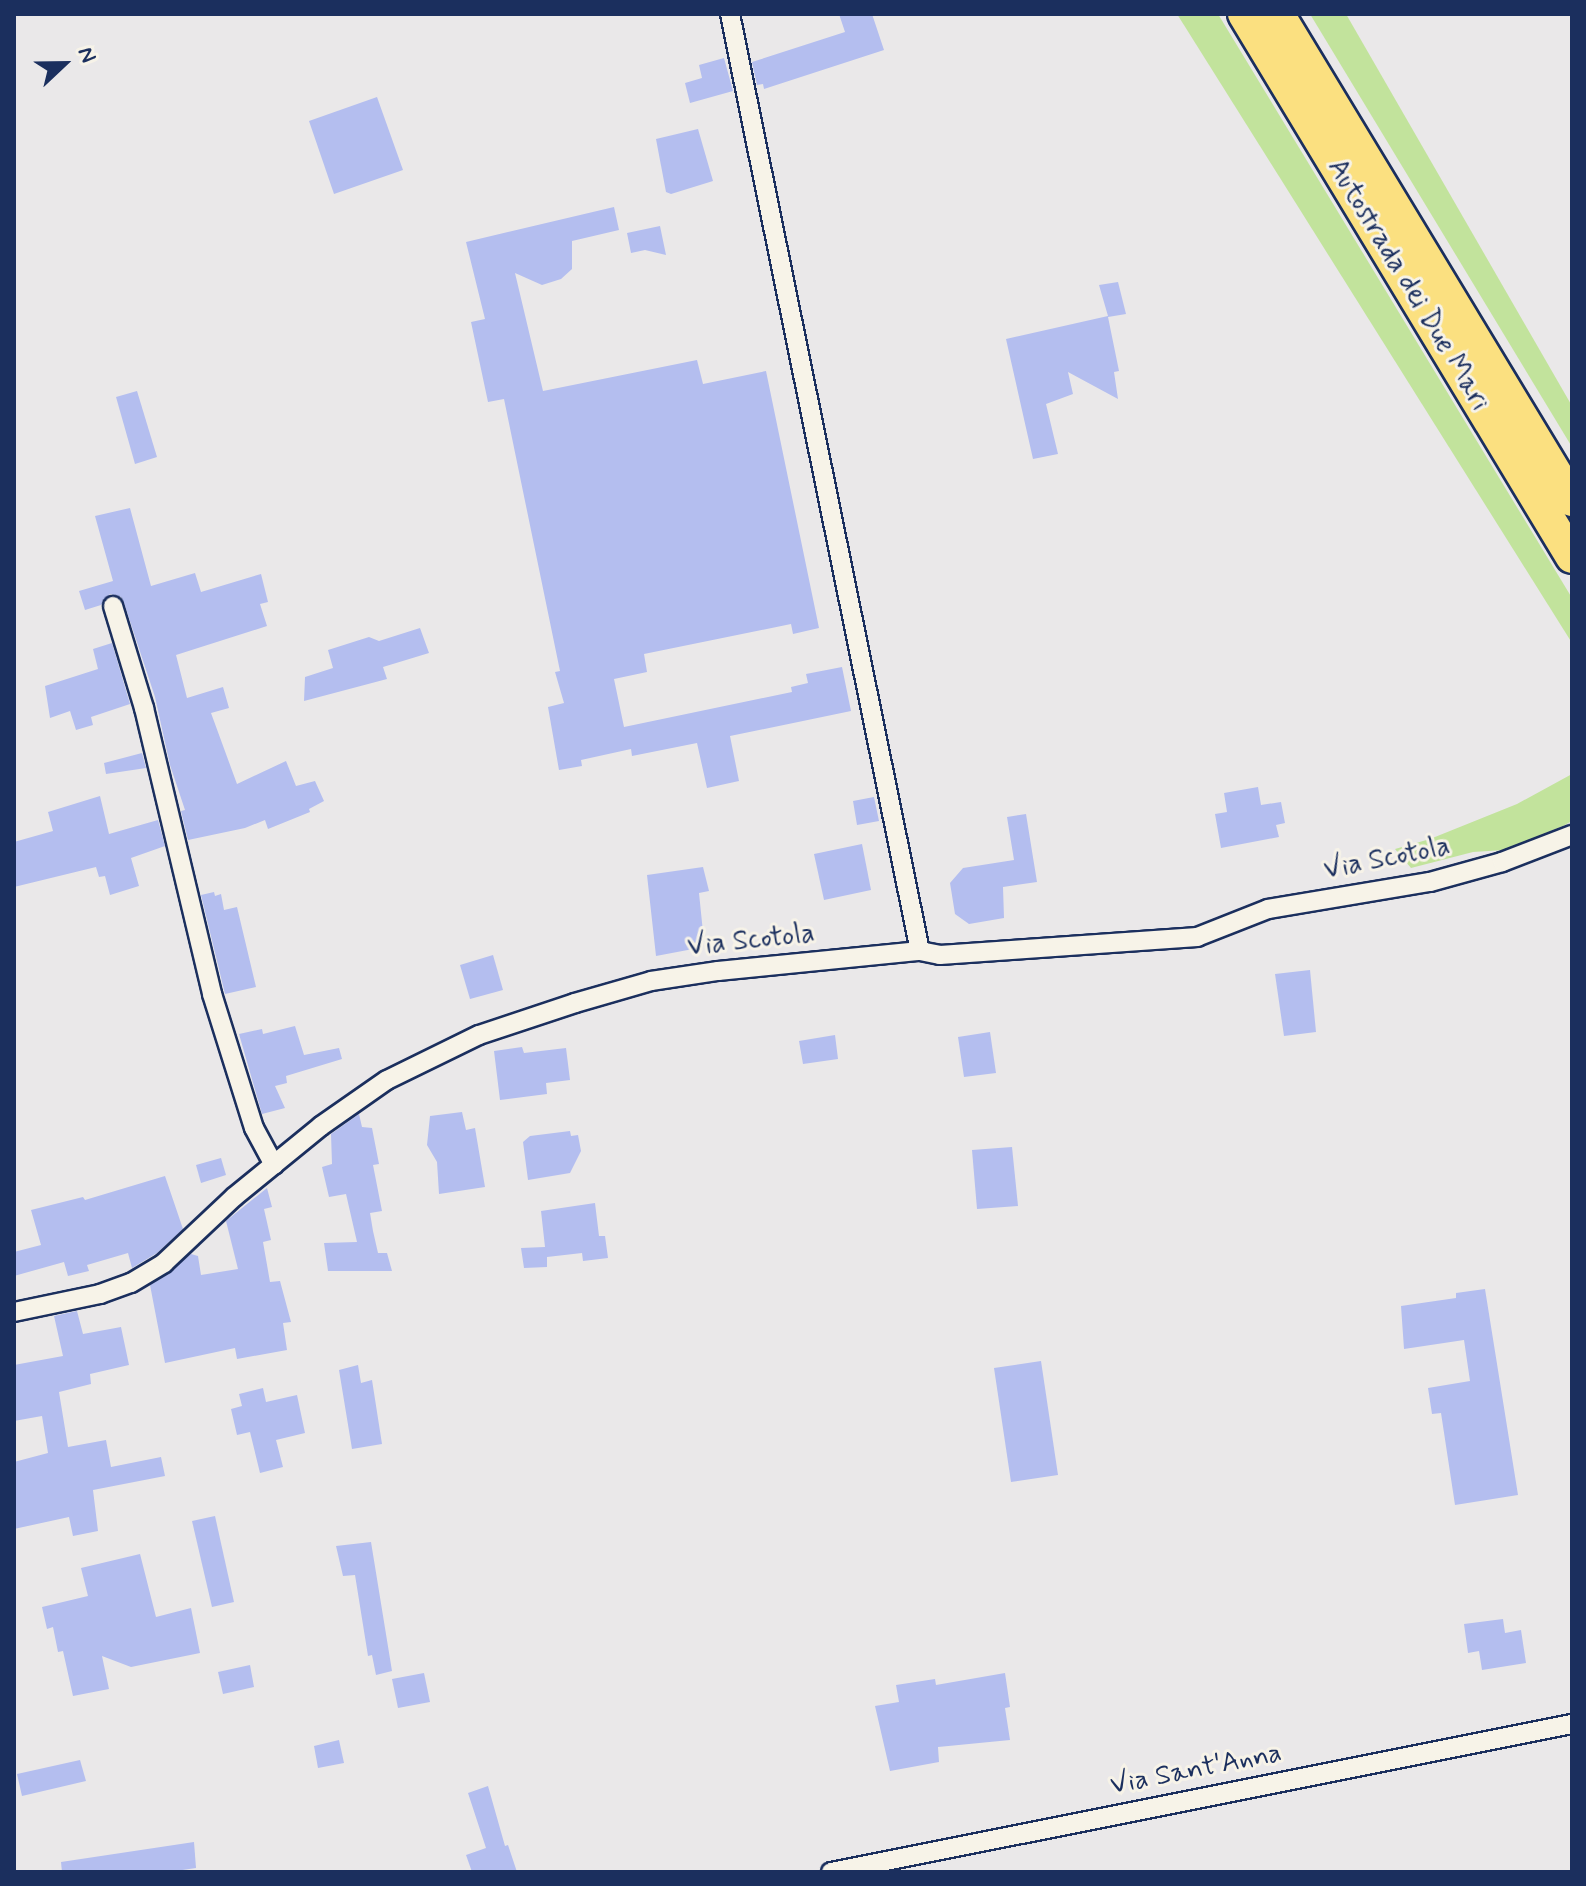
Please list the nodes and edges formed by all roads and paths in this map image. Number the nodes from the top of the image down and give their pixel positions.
1 (730, 14) edge
2 (1244, 14) edge
3 (1278, 14) edge
4 (1572, 500) edge
5 (1572, 557) edge
6 (113, 606) dead end
7 (1572, 835) edge
8 (920, 951) junction
9 (274, 1165) junction
10 (14, 1312) edge
11 (1572, 1724) edge
12 (831, 1872) edge

1 - 8 street
2 - 5 highway, Autostrada dei Due Mari
3 - 4 highway, Autostrada dei Due Mari
6 - 9 street
7 - 8 street, Via Scotola
8 - 9 street, Via Scotola
9 - 10 street, Via Scotola
11 - 12 street, Via Sant'Anna

